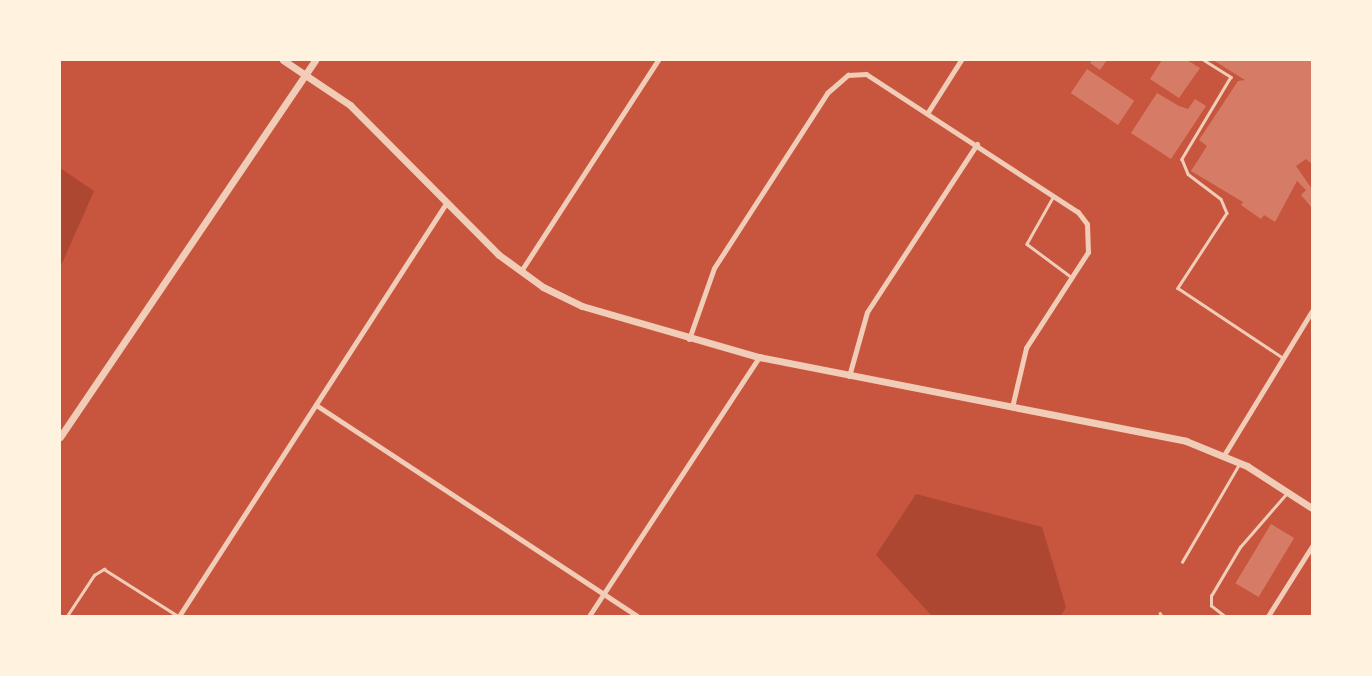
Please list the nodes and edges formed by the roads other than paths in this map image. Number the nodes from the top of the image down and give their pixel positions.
1 (283, 60) edge
2 (315, 60) edge
3 (659, 60) edge
4 (961, 60) edge
5 (1204, 60) edge
6 (306, 74) junction
7 (928, 112) junction
8 (977, 144) junction
9 (1054, 196) junction
10 (447, 202) junction
11 (521, 271) junction
12 (1073, 278) junction
13 (1312, 311) edge
14 (689, 339) junction
15 (759, 357) junction
16 (1282, 357) junction
17 (849, 376) junction
18 (316, 405) junction
19 (1013, 407) junction
20 (60, 436) edge
21 (1224, 455) junction
22 (1240, 463) junction
23 (1287, 492) junction
24 (1312, 508) edge
25 (1312, 546) edge
26 (1182, 562) dead end
27 (604, 594) junction
28 (67, 617) edge
29 (178, 617) edge
30 (589, 617) edge
31 (637, 617) edge
32 (1224, 617) edge
33 (1268, 617) edge

1 - 6 street
2 - 6 street
3 - 11 street
4 - 7 street
5 - 16 lane
6 - 10 street
6 - 20 street
7 - 8 street
7 - 14 street
8 - 9 street
8 - 17 street
9 - 12 street
9 - 12 lane
10 - 11 street
10 - 18 street
11 - 14 street
12 - 19 street
13 - 16 street
14 - 15 street
15 - 17 street
15 - 27 street
16 - 21 street
17 - 19 street
18 - 27 street
18 - 29 street
19 - 21 street
21 - 22 street
22 - 23 street
22 - 26 lane
23 - 24 street
23 - 32 lane
25 - 33 street
27 - 30 street
27 - 31 street
28 - 29 lane

